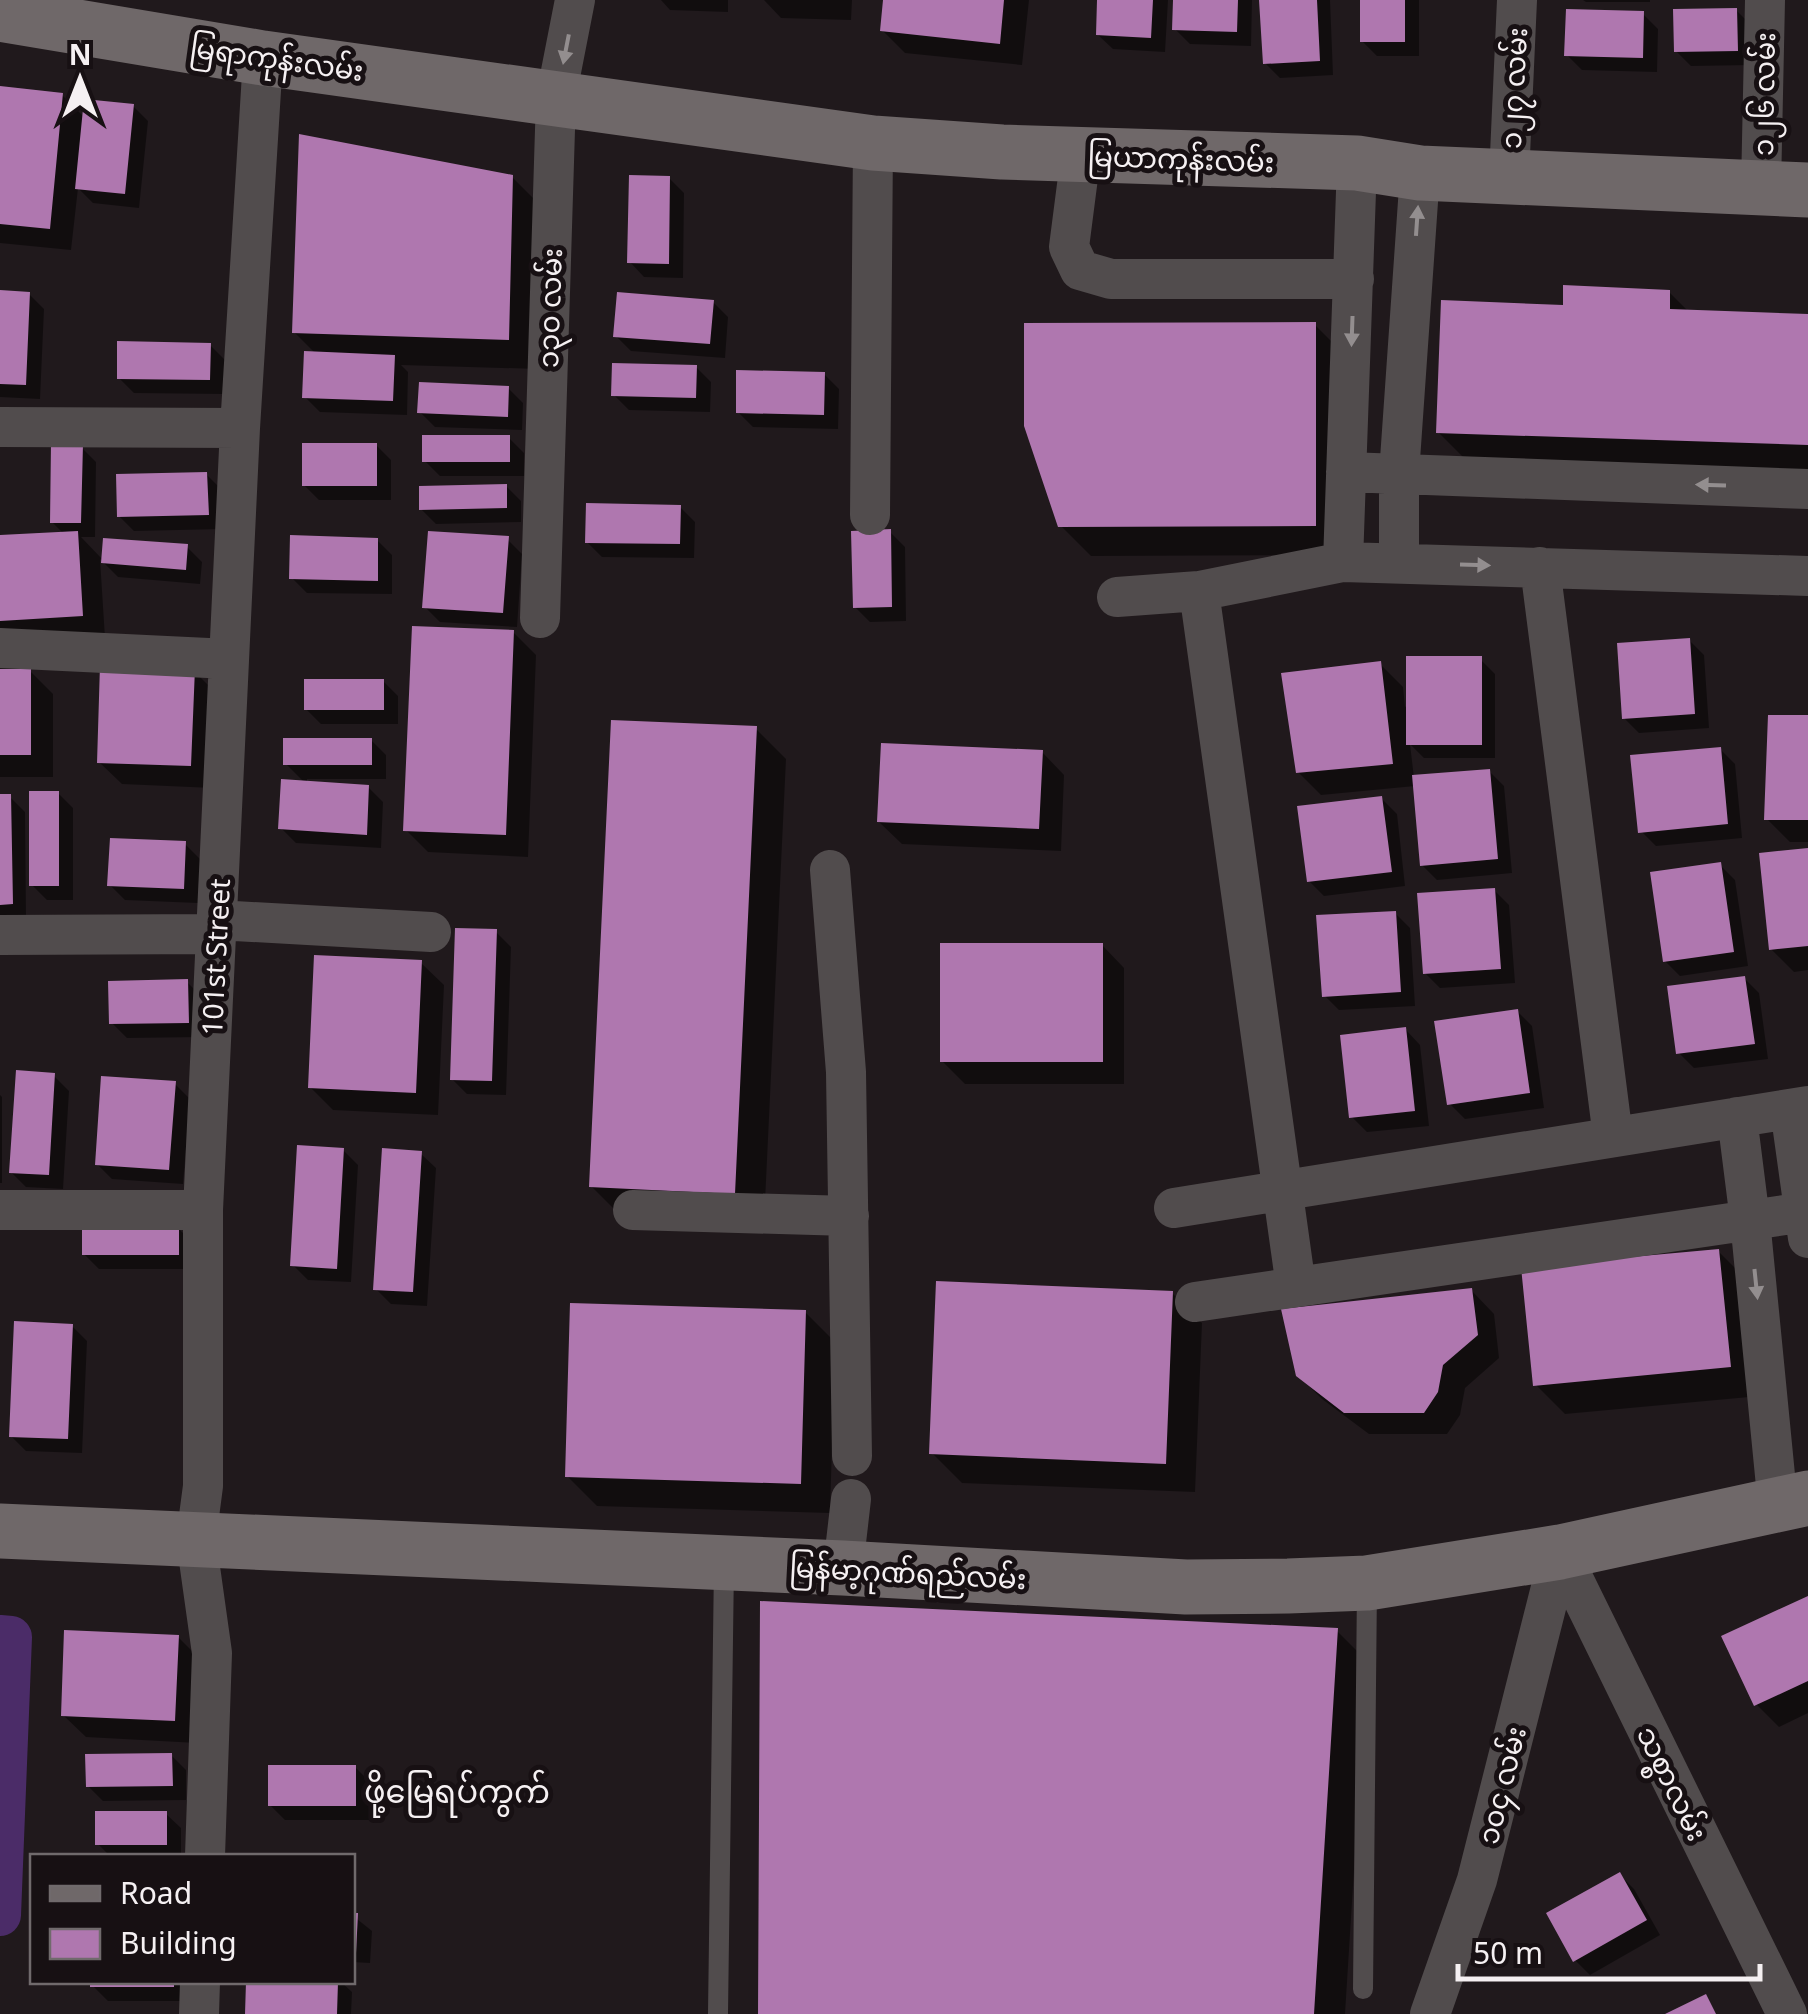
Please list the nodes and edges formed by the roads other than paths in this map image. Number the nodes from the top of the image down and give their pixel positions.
1 (576, 0) edge
2 (1516, 0) edge
3 (1765, 0) edge
4 (0, 14) edge
5 (262, 58) junction
6 (556, 97) junction
7 (873, 143) junction
8 (1082, 154) junction
9 (1357, 163) junction
10 (1420, 172) junction
11 (1509, 176) junction
12 (1785, 189) edge
13 (1354, 279) junction
14 (0, 427) edge
15 (240, 428) junction
16 (1346, 472) junction
17 (1399, 474) junction
18 (1808, 489) edge
19 (870, 515) dead end
20 (1343, 562) junction
21 (1399, 563) junction
22 (1540, 567) junction
23 (1808, 576) edge
24 (1198, 591) junction
25 (1117, 597) dead end
26 (540, 618) dead end
27 (0, 648) edge
28 (229, 659) junction
29 (830, 870) dead end
30 (216, 927) junction
31 (432, 932) dead end
32 (0, 934) edge
33 (1799, 1107) edge
34 (1736, 1118) junction
35 (1613, 1137) junction
36 (1285, 1190) junction
37 (1174, 1208) dead end
38 (0, 1210) edge
39 (203, 1210) junction
40 (634, 1210) dead end
41 (849, 1216) junction
42 (1750, 1220) junction
43 (1807, 1225) edge
44 (1296, 1287) junction
45 (1196, 1302) dead end
46 (852, 1456) dead end
47 (851, 1499) dead end
48 (1793, 1502) edge
49 (0, 1530) edge
50 (196, 1539) junction
51 (1560, 1552) junction
52 (724, 1562) junction
53 (843, 1568) junction
54 (1367, 1582) junction
55 (204, 1854) edge
56 (200, 1984) edge
57 (1363, 1989) dead end
58 (199, 2014) edge
59 (718, 2014) edge
60 (1430, 2014) edge
61 (1786, 2014) edge

1 -> 6 street, ၁၃၀ လမ်း
2 - 11 street, ၁၂၇ လမ်း
3 - 12 street, ၁၂၆ လမ်း
4 - 5 street, မြရာကုန်းလမ်း
5 - 6 street, မြရာကုန်းလမ်း
5 - 15 street, 101st Street
6 - 7 street, မြယာကုန်းလမ်း
6 - 26 street, ၁၃၀ လမ်း
7 - 8 street, မြယာကုန်းလမ်း
7 - 19 street
8 - 9 street, မြယာကုန်းလမ်း
8 - 13 street
9 - 10 street, မြယာကုန်းလမ်း
9 - 13 street
10 - 11 street, မြယာကုန်းလမ်း
17 -> 10 street
11 - 12 street, မြယာကုန်းလမ်း
13 -> 16 street
14 - 15 street
15 - 28 street, 101st Street
16 - 17 street
16 - 20 street
18 -> 17 street
17 - 21 street
20 - 21 street
20 - 24 street
21 -> 22 street
22 - 23 street
22 - 35 street
24 - 25 street
24 - 36 street
27 - 28 street
28 - 30 street, 101st Street
29 - 41 street
30 - 31 street
30 - 32 street
30 - 39 street, 101st Street
33 - 34 street
33 - 43 street
34 - 35 street
34 - 42 street
35 - 36 street
36 - 37 street
36 - 44 street
38 - 39 street
39 - 50 street, 101st Street
40 - 41 street
41 - 46 street
42 - 43 street
42 - 44 street
42 -> 48 street
44 - 45 street
47 - 53 street
48 - 51 street, မြန်မာ့ဂုဏ်ရည်လမ်း
49 - 50 street, မြန်မာ့ဂုဏ်ရည်လမ်း
50 - 52 street, မြန်မာ့ဂုဏ်ရည်လမ်း
50 - 55 street, 101st Street
51 - 54 street, မြန်မာ့ဂုဏ်ရည်လမ်း
51 - 60 street, ၁၀၄ လမ်း
51 - 61 street, သစ္စာလမ်း
52 - 53 street, မြန်မာ့ဂုဏ်ရည်လမ်း
52 - 59 lane
53 - 54 street, မြန်မာ့ဂုဏ်ရည်လမ်း
54 - 57 lane
56 - 58 street

